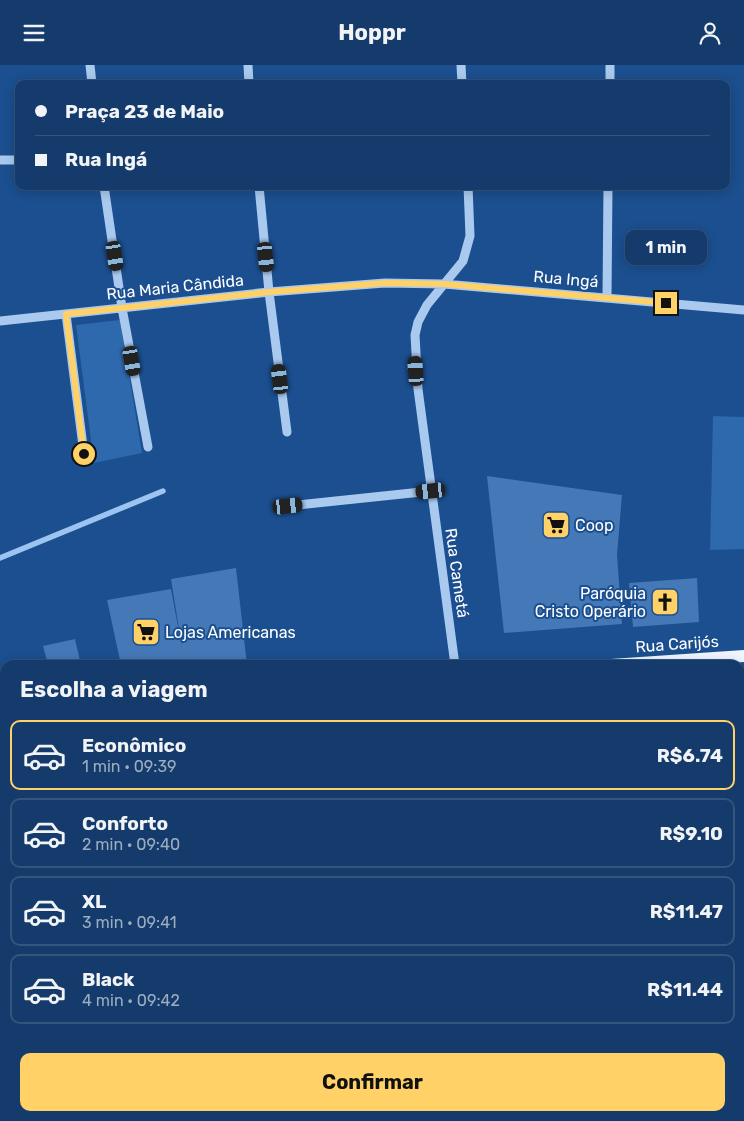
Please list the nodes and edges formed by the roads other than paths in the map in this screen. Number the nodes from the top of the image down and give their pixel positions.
1 (90, 65) edge
2 (248, 65) edge
3 (461, 65) edge
4 (610, 65) edge
5 (92, 80) edge
6 (249, 80) edge
7 (462, 80) edge
8 (610, 80) edge
9 (0, 160) edge
10 (15, 160) edge
11 (105, 190) edge
12 (259, 190) edge
13 (468, 190) edge
14 (608, 190) edge
15 (444, 284) junction
16 (269, 292) junction
17 (607, 297) junction
18 (122, 309) junction
19 (744, 310) edge
20 (66, 314) junction
21 (0, 321) edge
22 (287, 432) dead end
23 (148, 447) dead end
24 (84, 454) dead end
25 (431, 491) junction
26 (288, 506) dead end
27 (744, 656) edge
28 (453, 660) edge
29 (685, 660) edge

1 - 5 street
2 - 6 street
3 - 7 street
4 - 8 street
9 - 10 street
11 - 18 street
12 - 16 street
13 - 15 street, Rua Cametá
14 - 17 street
15 - 16 street, Rua Maria Cândida
15 - 17 street, Rua Ingá
15 - 25 street, Rua Cametá
16 - 18 street, Rua Maria Cândida
16 - 22 street
17 - 19 street, Rua Ingá
18 - 20 street, Rua Maria Cândida
18 - 23 street
20 - 21 street, Rua Maria Cândida
20 - 24 street
25 - 26 street
25 - 28 street, Rua Cametá
27 - 29 main road, Rua Carijós

